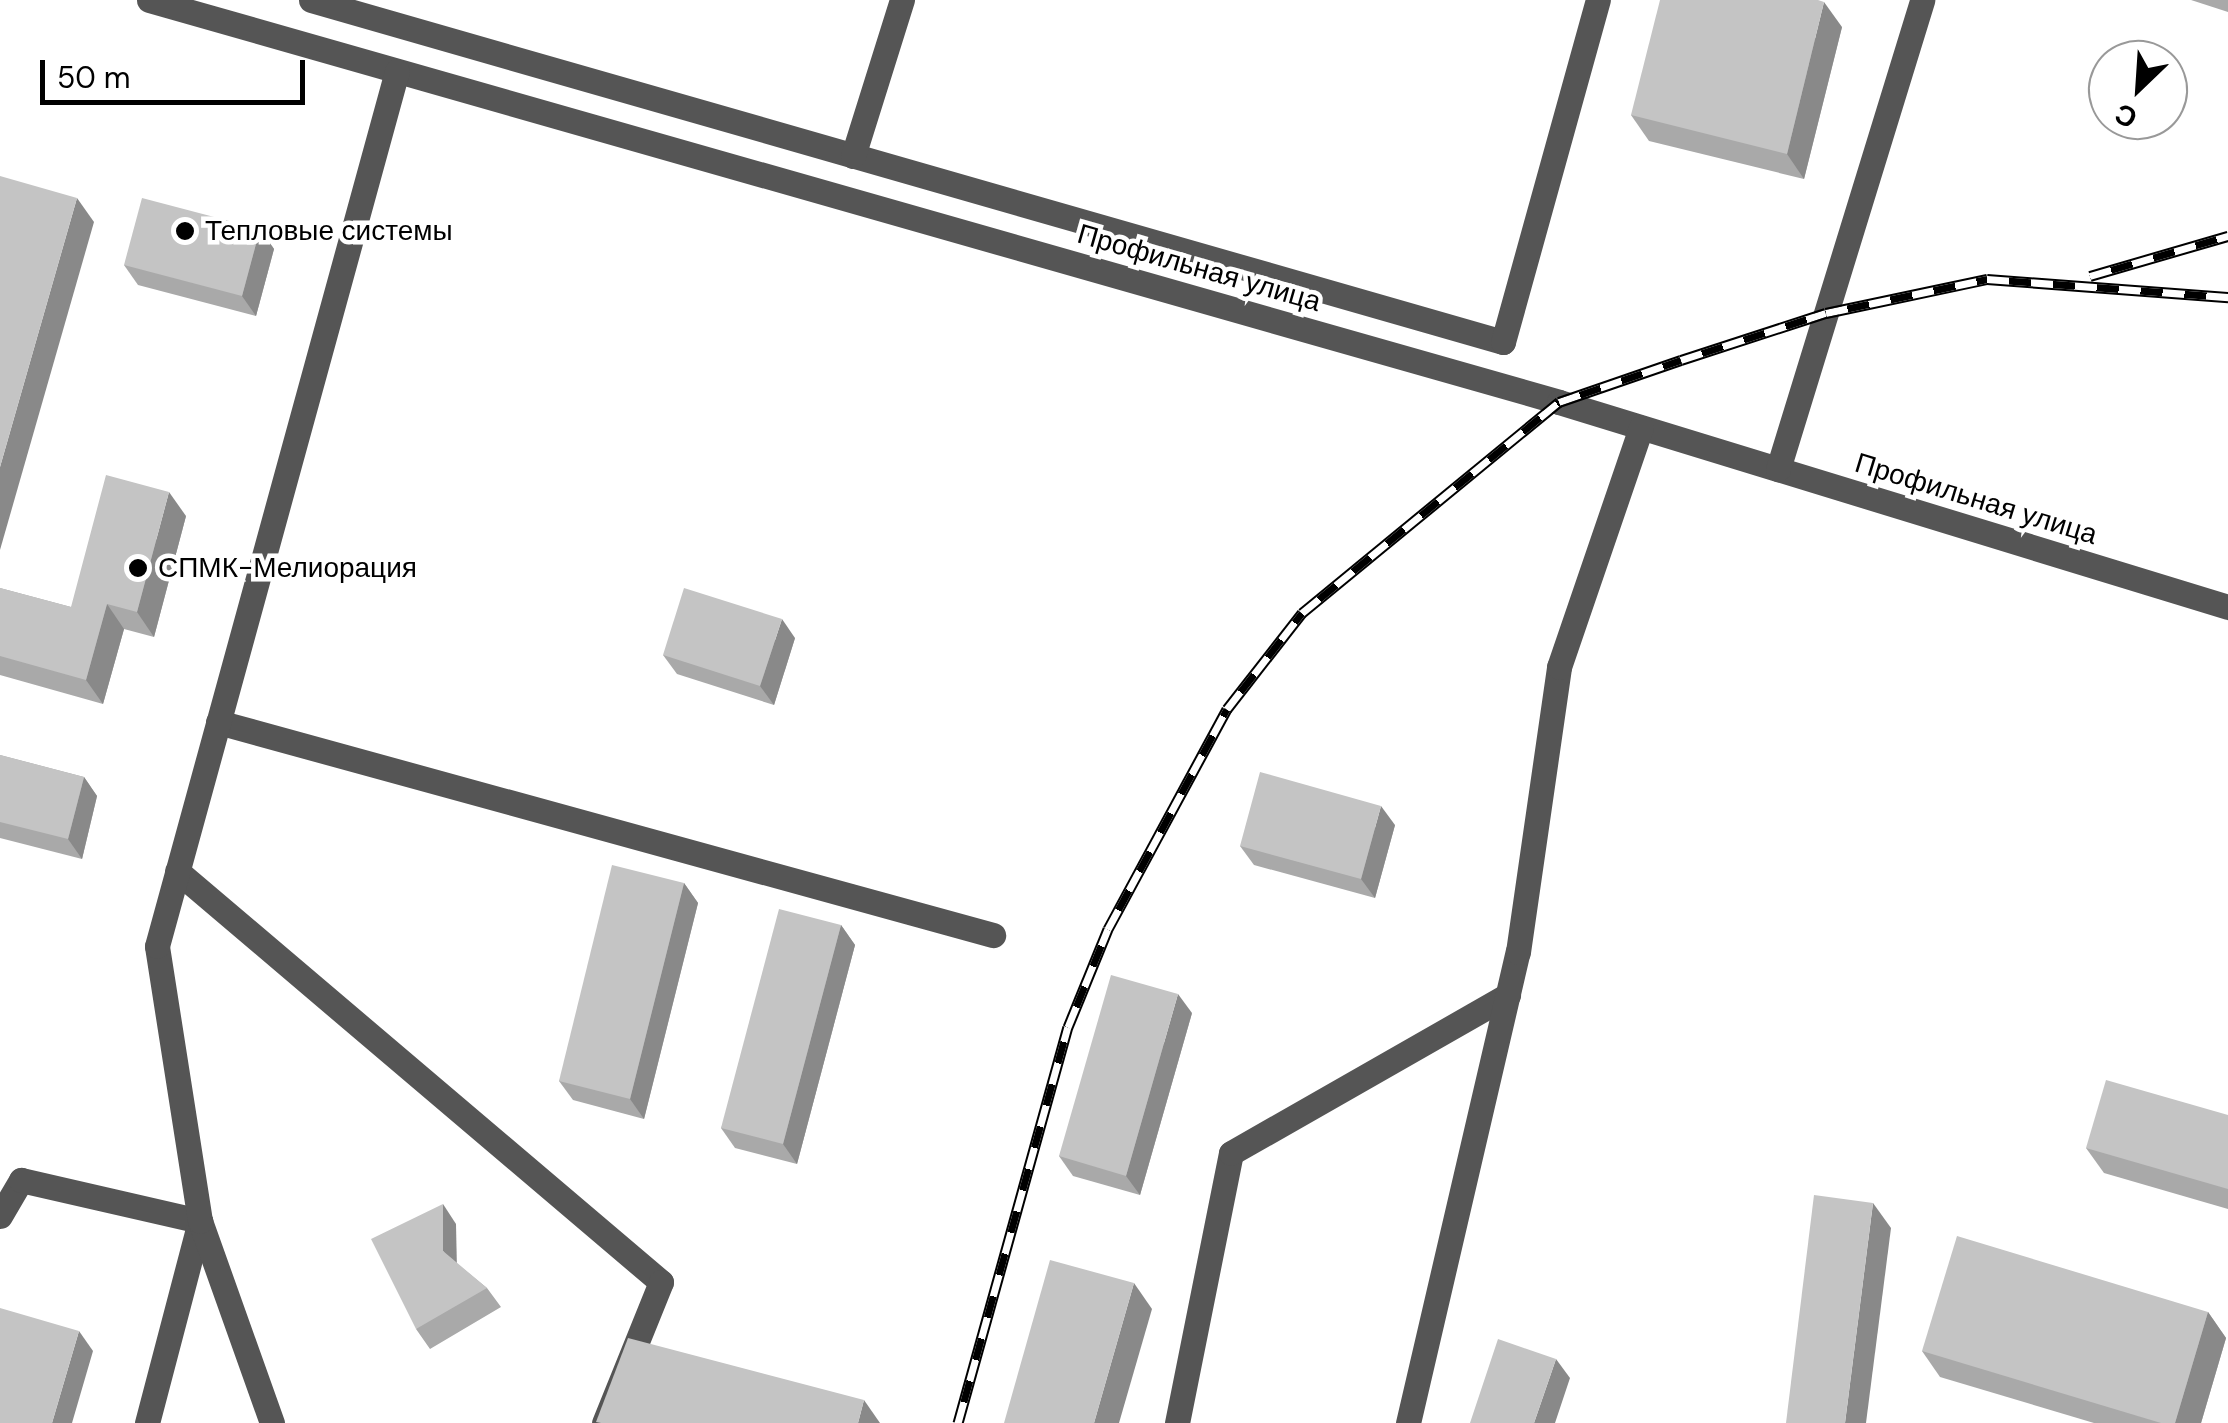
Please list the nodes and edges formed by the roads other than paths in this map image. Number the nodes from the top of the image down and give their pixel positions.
1 (149, 0) edge
2 (311, 0) edge
3 (902, 0) edge
4 (1598, 0) edge
5 (1922, 0) edge
6 (398, 71) junction
7 (853, 156) junction
8 (1642, 428) junction
9 (1778, 470) junction
10 (2228, 607) edge
11 (218, 722) junction
12 (178, 871) junction
13 (993, 935) dead end
14 (1508, 995) junction
15 (0, 1216) edge
16 (200, 1221) junction
17 (148, 1423) edge
18 (272, 1423) edge
19 (604, 1423) edge
20 (1177, 1423) edge
21 (1408, 1423) edge

1 - 6 street, Профильная улица
2 - 7 street
3 - 7 street
4 - 7 street
5 - 9 street
6 - 8 street, Профильная улица
6 - 11 street
8 - 9 street, Профильная улица
8 - 14 street
9 - 10 street, Профильная улица
11 - 12 street
11 - 13 street
12 - 16 street
12 - 19 street
14 - 20 street
14 - 21 street
15 - 16 street
16 - 17 street
16 - 18 street

